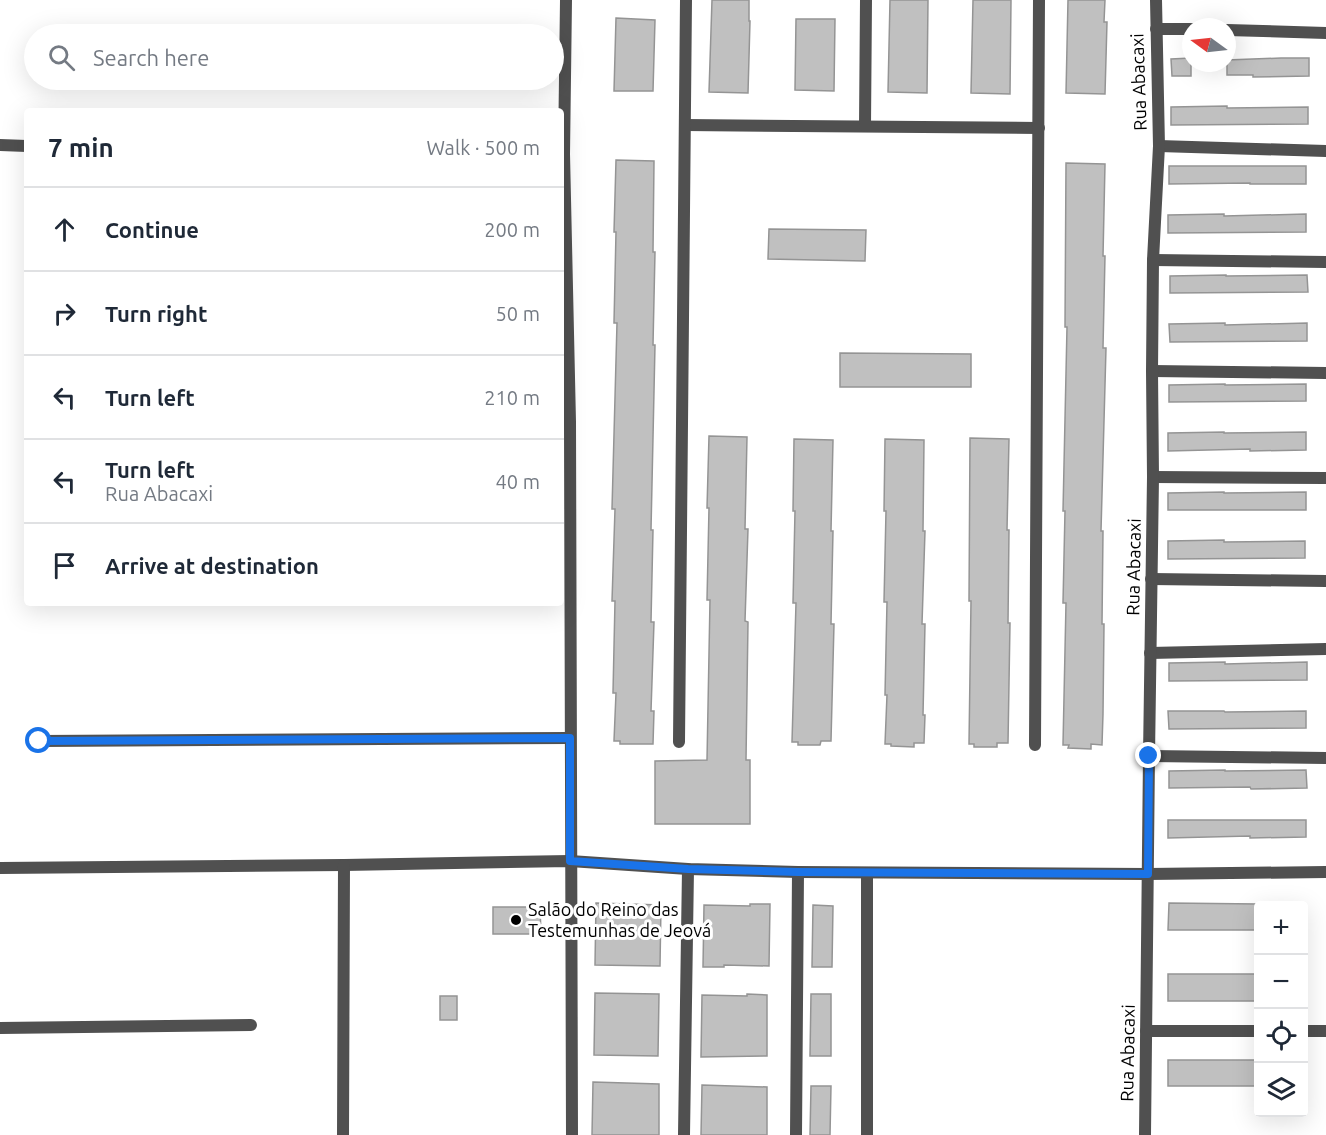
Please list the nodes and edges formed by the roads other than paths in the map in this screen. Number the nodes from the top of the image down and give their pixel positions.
1 (566, 0) edge
2 (686, 0) edge
3 (866, 0) edge
4 (1039, 0) edge
5 (1156, 0) edge
6 (1156, 29) junction
7 (1182, 30) edge
8 (1236, 30) edge
9 (1326, 33) edge
10 (564, 108) edge
11 (685, 125) junction
12 (865, 126) junction
13 (1039, 128) junction
14 (0, 145) edge
15 (24, 146) edge
16 (1159, 146) junction
17 (1326, 151) edge
18 (564, 192) edge
19 (1154, 260) junction
20 (1326, 262) edge
21 (1152, 370) junction
22 (1326, 372) edge
23 (1153, 477) junction
24 (1326, 478) edge
25 (1152, 579) junction
26 (1326, 581) edge
27 (1326, 649) edge
28 (1150, 653) junction
29 (570, 738) junction
30 (39, 741) dead end
31 (679, 742) dead end
32 (1035, 745) dead end
33 (1149, 756) junction
34 (1326, 758) edge
35 (570, 861) junction
36 (344, 865) junction
37 (0, 868) edge
38 (688, 869) junction
39 (798, 872) junction
40 (1326, 872) edge
41 (867, 873) junction
42 (1148, 874) junction
43 (251, 1025) dead end
44 (0, 1028) edge
45 (1146, 1031) junction
46 (1254, 1031) edge
47 (1308, 1031) edge
48 (1326, 1031) edge
49 (343, 1135) edge
50 (572, 1135) edge
51 (684, 1135) edge
52 (796, 1135) edge
53 (867, 1135) edge
54 (1145, 1135) edge

1 - 10 street
2 - 11 street
3 - 12 street
4 - 13 street
5 - 6 street, Rua Abacaxi
6 - 7 street
6 - 16 street, Rua Abacaxi
8 - 9 street
11 - 12 street
11 - 31 street
12 - 13 street
13 - 32 street
14 - 15 street
16 - 17 street
16 - 19 street, Rua Abacaxi
18 - 29 street
19 - 20 street
19 - 21 street, Rua Abacaxi
21 - 22 street
21 - 23 street, Rua Abacaxi
23 - 24 street
23 - 25 street, Rua Abacaxi
25 - 26 street
25 - 28 street, Rua Abacaxi
27 - 28 street
28 - 33 street, Rua Abacaxi
29 - 30 street
29 - 35 street
33 - 34 street
33 - 42 street, Rua Abacaxi
35 - 36 street
35 - 38 street
35 - 50 street
36 - 37 street
36 - 49 street
38 - 39 street
38 - 51 street
39 - 41 street
39 - 52 street
40 - 42 street
41 - 42 street
41 - 53 street
42 - 45 street, Rua Abacaxi
43 - 44 street
45 - 46 street
45 - 54 street, Rua Abacaxi
47 - 48 street

